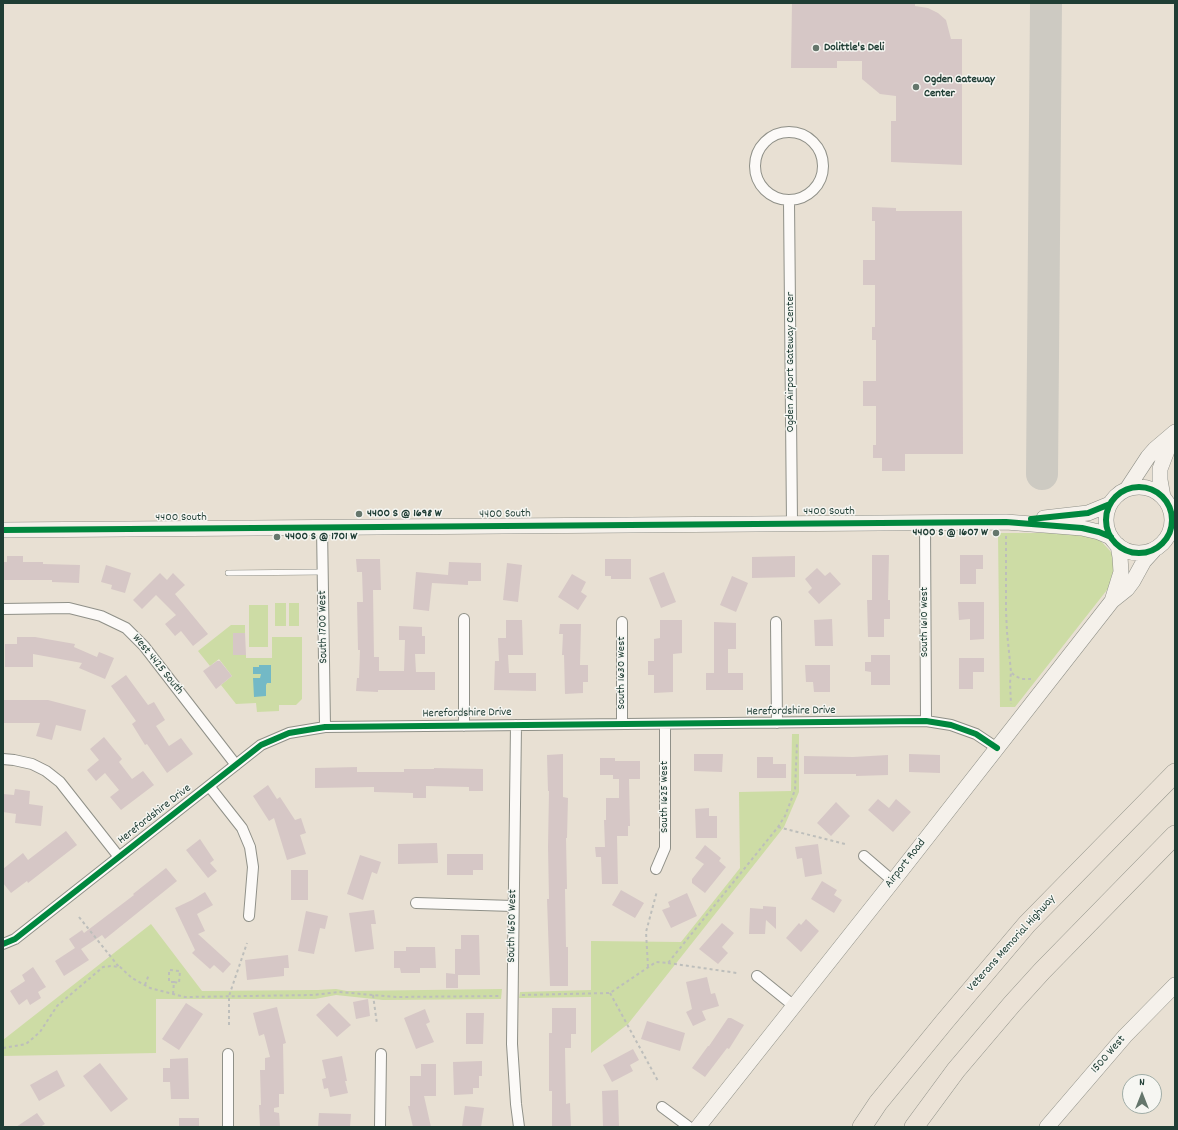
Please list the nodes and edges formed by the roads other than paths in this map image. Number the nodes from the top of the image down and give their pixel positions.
1 (789, 201) junction
2 (1174, 433) edge
3 (1127, 489) junction
4 (1169, 503) edge
5 (1110, 504) junction
6 (925, 522) junction
7 (792, 523) junction
8 (322, 528) junction
9 (1006, 529) junction
10 (3, 530) edge
11 (1172, 535) edge
12 (1114, 541) junction
13 (1154, 550) junction
14 (323, 572) junction
15 (228, 573) dead end
16 (1112, 601) junction
17 (3, 609) edge
18 (464, 619) dead end
19 (622, 622) dead end
20 (776, 622) dead end
21 (926, 721) junction
22 (777, 723) junction
23 (622, 724) junction
24 (665, 724) junction
25 (516, 725) junction
26 (464, 726) junction
27 (326, 727) junction
28 (997, 748) junction
29 (3, 759) edge
30 (236, 765) junction
31 (1175, 773) edge
32 (209, 786) junction
33 (1175, 835) edge
34 (864, 856) dead end
35 (119, 857) junction
36 (656, 870) dead end
37 (893, 881) junction
38 (416, 903) dead end
39 (513, 906) junction
40 (248, 916) dead end
41 (3, 944) edge
42 (757, 976) dead end
43 (1175, 985) edge
44 (794, 1006) junction
45 (228, 1054) dead end
46 (381, 1054) dead end
47 (662, 1107) dead end
48 (228, 1127) edge
49 (380, 1127) edge
50 (519, 1127) edge
51 (689, 1127) edge
52 (698, 1127) edge
53 (862, 1127) edge
54 (914, 1127) edge
55 (1047, 1127) edge

1 - 1 street
1 - 7 street, Ogden Airport Gateway Center
2 - 3 street
2 - 4 street
3 - 4 street
3 - 5 street
4 - 11 street
5 - 9 street, 4400 South
5 - 12 street
6 - 7 street, 4400 South
6 - 9 street, 4400 South
6 - 21 street, South 1610 West
7 - 8 street, 4400 South
8 - 10 street, 4400 South
8 - 14 street, South 1700 West
9 - 12 street, 4400 South
11 - 13 street
12 - 13 street
12 - 16 street, Airport Road
13 - 16 street, Airport Road
14 - 15 lane
14 - 27 street, South 1700 West
16 - 28 street, Airport Road
17 - 30 street, West 4425 South
18 - 26 street
19 - 23 street, South 1630 West
20 - 22 street
21 - 22 street, Herefordshire Drive
21 - 28 street, Herefordshire Drive
22 - 24 street, Herefordshire Drive
23 - 24 street, Herefordshire Drive
23 - 25 street, Herefordshire Drive
24 - 36 street, South 1625 West
25 - 26 street, Herefordshire Drive
25 - 39 street, South 1650 West
26 - 27 street, Herefordshire Drive
27 - 30 street, Herefordshire Drive
28 - 37 street, Airport Road
29 - 35 street
30 - 32 street, Herefordshire Drive
31 - 53 highway, Veterans Memorial Highway
32 - 35 street, Herefordshire Drive
32 - 40 street
33 - 54 highway
34 - 37 street
35 - 41 street, Herefordshire Drive
37 - 44 street, Airport Road
38 - 39 street
39 - 50 street, South 1650 West
42 - 44 street
43 - 55 street, 1500 West
44 - 52 street, Airport Road
45 - 48 street
46 - 49 street
47 - 51 street

